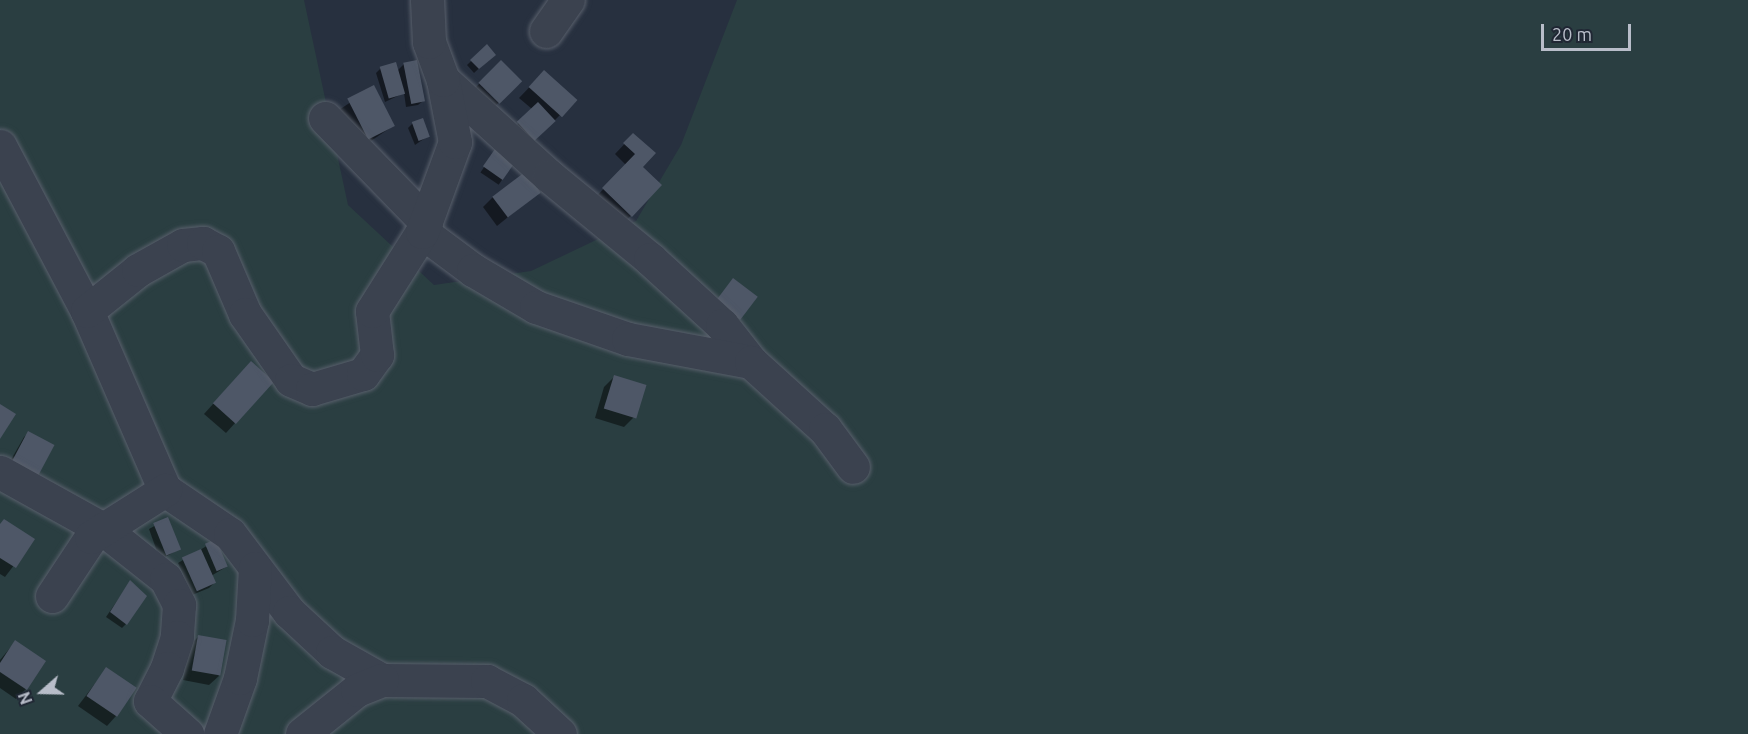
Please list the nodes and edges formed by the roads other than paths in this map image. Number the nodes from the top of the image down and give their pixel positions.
1 (427, 0) edge
2 (568, 0) edge
3 (546, 31) dead end
4 (443, 80) junction
5 (325, 118) dead end
6 (0, 146) edge
7 (424, 227) junction
8 (87, 311) junction
9 (751, 362) junction
10 (853, 467) dead end
11 (0, 472) edge
12 (165, 490) junction
13 (103, 529) junction
14 (255, 568) junction
15 (51, 596) dead end
16 (382, 680) junction
17 (187, 734) edge
18 (220, 734) edge
19 (302, 734) edge
20 (560, 734) edge

1 - 4 street
2 - 3 street
4 - 7 street
4 - 9 street
5 - 7 street
6 - 8 street
7 - 8 street
7 - 9 street
8 - 12 street
9 - 10 street
11 - 13 street
12 - 13 street
12 - 14 street
13 - 15 street
13 - 17 street
14 - 16 street
14 - 18 street
16 - 19 street
16 - 20 street

